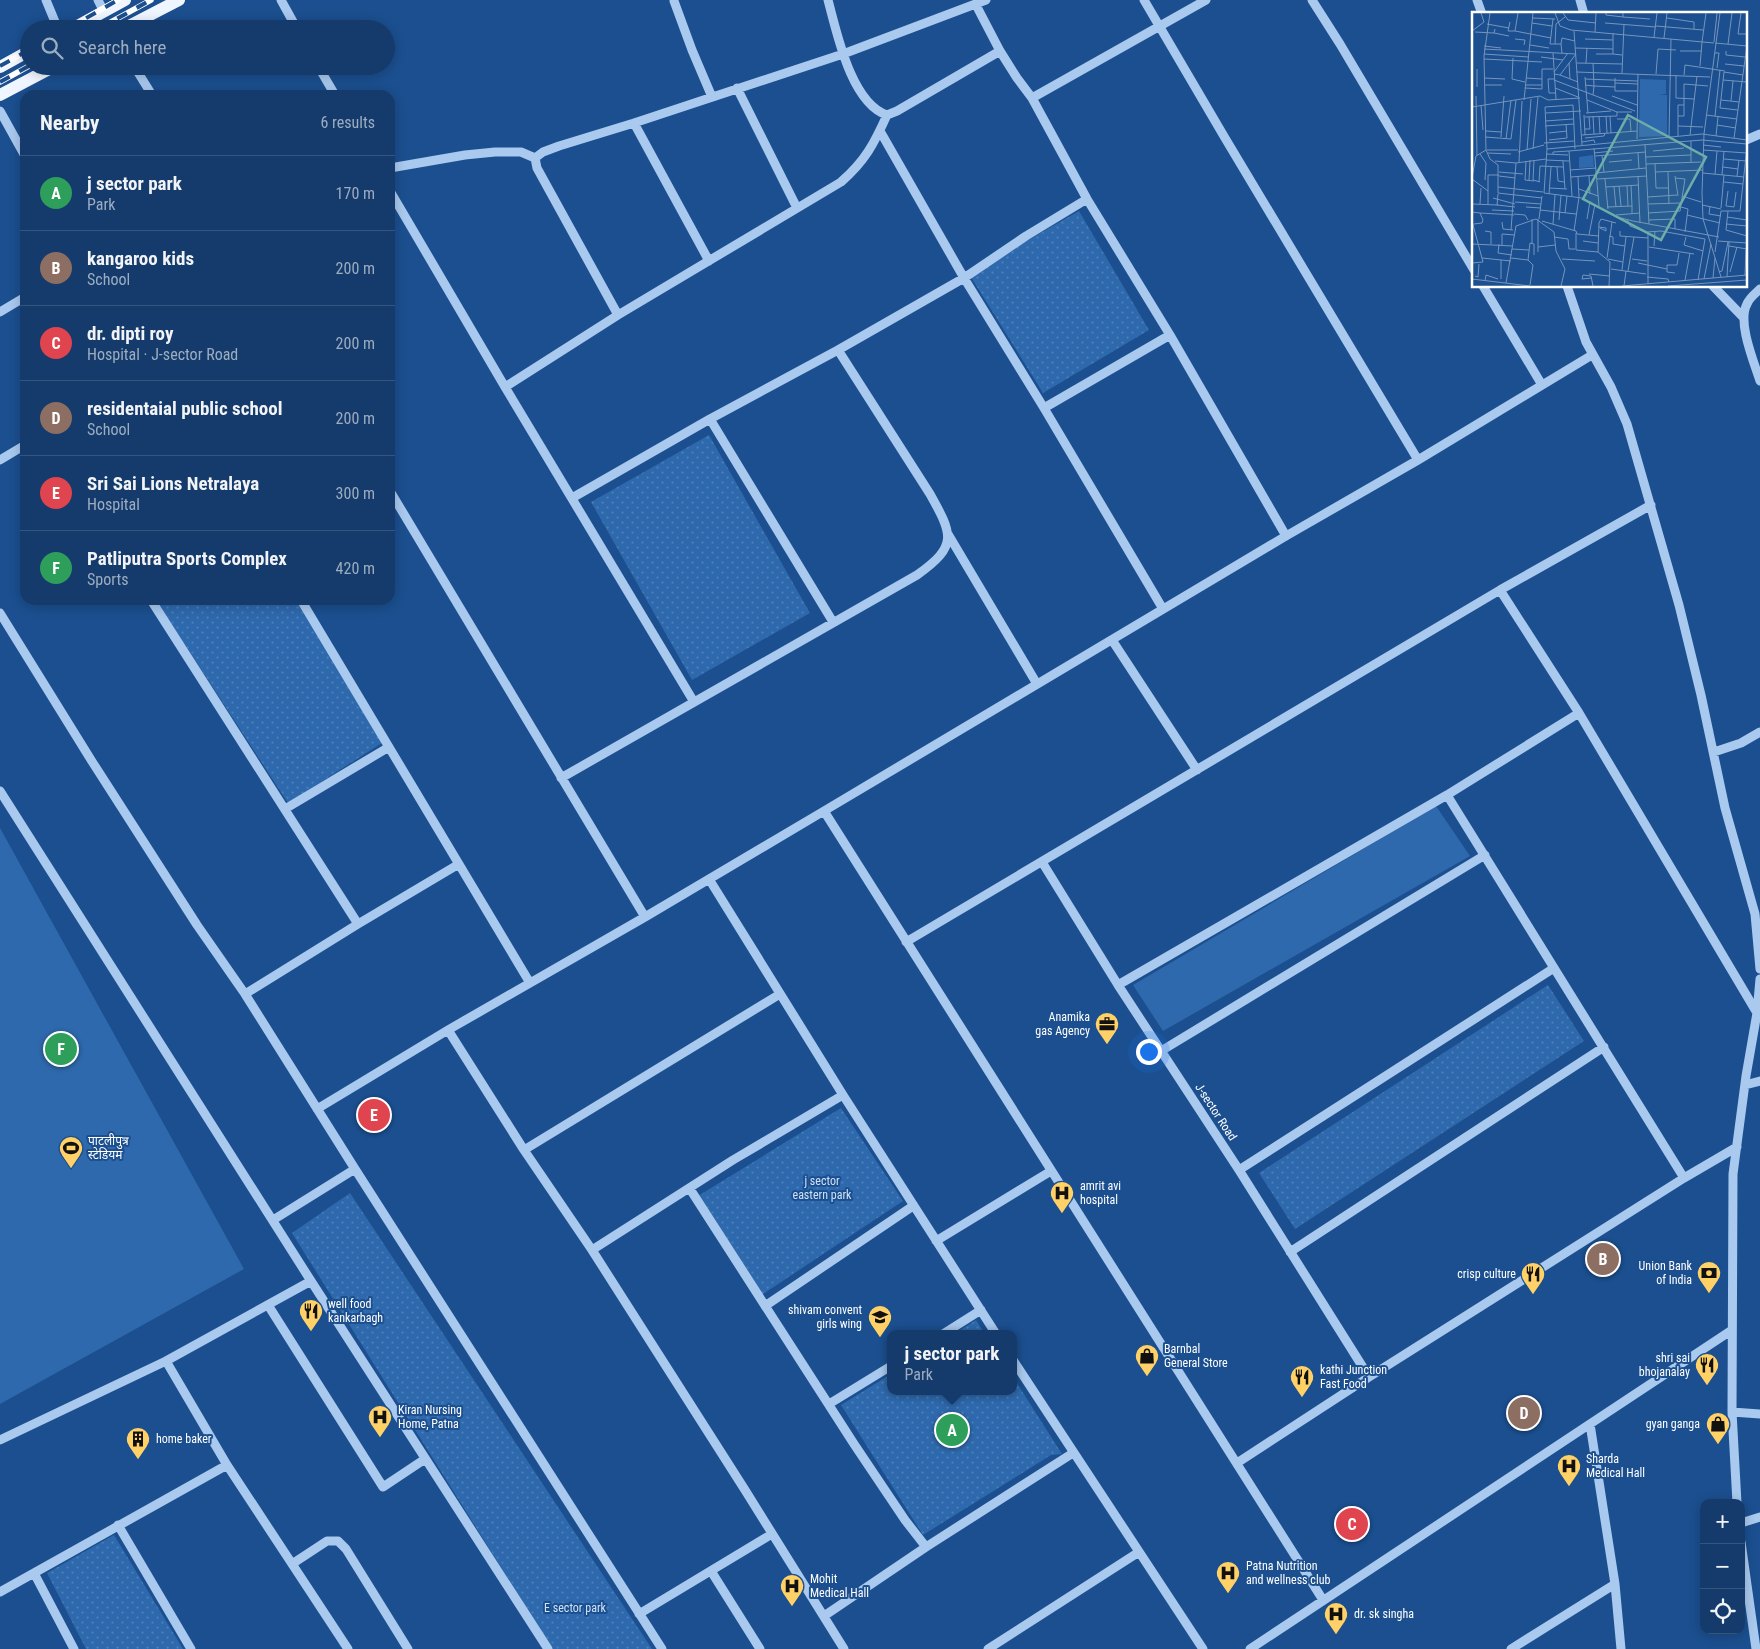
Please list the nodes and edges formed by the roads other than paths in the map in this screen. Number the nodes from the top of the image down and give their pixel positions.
1 (46, 0) edge
2 (98, 0) edge
3 (125, 0) edge
4 (179, 0) edge
5 (281, 0) edge
6 (828, 0) edge
7 (986, 0) edge
8 (1144, 0) edge
9 (1206, 0) edge
10 (1312, 0) edge
11 (1477, 0) edge
12 (674, 1) edge
13 (976, 5) junction
14 (104, 12) junction
15 (1481, 12) edge
16 (54, 20) edge
17 (89, 20) edge
18 (140, 20) edge
19 (292, 20) edge
20 (1160, 27) junction
21 (1000, 51) junction
22 (843, 54) junction
23 (20, 56) edge
24 (0, 66) edge
25 (39, 75) edge
26 (140, 75) edge
27 (323, 75) edge
28 (737, 88) junction
29 (149, 90) edge
30 (331, 90) edge
31 (0, 95) edge
32 (712, 97) junction
33 (1032, 98) junction
34 (0, 111) edge
35 (887, 115) junction
36 (634, 123) junction
37 (880, 131) junction
38 (1760, 134) edge
39 (1748, 139) edge
40 (20, 147) edge
41 (535, 158) junction
42 (395, 167) edge
43 (395, 199) edge
44 (1087, 199) junction
45 (797, 208) junction
46 (709, 260) junction
47 (1472, 267) edge
48 (964, 278) junction
49 (1484, 288) edge
50 (1568, 288) edge
51 (1716, 288) edge
52 (1760, 289) edge
53 (20, 301) edge
54 (0, 312) edge
55 (618, 315) junction
56 (1744, 318) junction
57 (1170, 335) junction
58 (838, 350) junction
59 (1592, 354) junction
60 (1760, 381) edge
61 (1542, 385) junction
62 (505, 387) junction
63 (1044, 408) junction
64 (710, 419) junction
65 (20, 448) edge
66 (0, 460) edge
67 (1418, 460) junction
68 (572, 498) junction
69 (395, 499) edge
70 (1651, 505) junction
71 (948, 534) junction
72 (1286, 536) junction
73 (1500, 590) junction
74 (154, 605) edge
75 (304, 605) edge
76 (1163, 609) junction
77 (0, 613) edge
78 (833, 622) junction
79 (1112, 640) junction
80 (1037, 684) junction
81 (694, 702) junction
82 (1579, 712) junction
83 (1760, 732) edge
84 (389, 747) junction
85 (1714, 752) junction
86 (1197, 770) junction
87 (561, 778) junction
88 (0, 791) edge
89 (1447, 795) junction
90 (285, 809) junction
91 (824, 812) junction
92 (1485, 855) junction
93 (1042, 862) junction
94 (459, 864) junction
95 (709, 879) junction
96 (645, 917) junction
97 (358, 924) junction
98 (906, 942) junction
99 (1554, 968) junction
100 (1760, 969) edge
101 (1760, 979) edge
102 (530, 983) junction
103 (1118, 985) junction
104 (245, 994) junction
105 (780, 994) junction
106 (1757, 1013) junction
107 (448, 1030) junction
108 (1604, 1047) junction
109 (1161, 1051) junction
110 (1760, 1081) edge
111 (1745, 1085) junction
112 (843, 1095) junction
113 (317, 1109) junction
114 (1737, 1147) junction
115 (524, 1150) junction
116 (355, 1170) junction
117 (1239, 1170) junction
118 (1051, 1171) junction
119 (1684, 1178) junction
120 (690, 1189) junction
121 (913, 1206) junction
122 (273, 1220) junction
123 (936, 1241) junction
124 (592, 1250) junction
125 (1290, 1252) junction
126 (311, 1281) junction
127 (268, 1306) junction
128 (765, 1306) junction
129 (981, 1310) junction
130 (948, 1330) edge
131 (994, 1330) edge
132 (1732, 1330) junction
133 (166, 1361) junction
134 (1017, 1366) edge
135 (887, 1368) edge
136 (1369, 1377) junction
137 (829, 1404) junction
138 (1732, 1412) junction
139 (1760, 1414) edge
140 (1590, 1424) junction
141 (0, 1440) edge
142 (1073, 1454) junction
143 (425, 1459) junction
144 (1237, 1463) junction
145 (227, 1465) junction
146 (1737, 1499) edge
147 (1760, 1517) edge
148 (1745, 1522) edge
149 (118, 1525) junction
150 (772, 1534) junction
151 (1741, 1544) edge
152 (926, 1547) junction
153 (1139, 1552) junction
154 (292, 1564) junction
155 (711, 1571) junction
156 (34, 1573) junction
157 (1615, 1584) junction
158 (0, 1592) edge
159 (1323, 1600) junction
160 (639, 1614) junction
161 (824, 1616) junction
162 (1256, 1647) edge
163 (74, 1649) edge
164 (191, 1649) edge
165 (348, 1649) edge
166 (408, 1649) edge
167 (548, 1649) edge
168 (662, 1649) edge
169 (760, 1649) edge
170 (844, 1649) edge
171 (988, 1649) edge
172 (1203, 1649) edge
173 (1511, 1649) edge
174 (1621, 1649) edge
175 (1756, 1649) edge

1 - 16 street
2 - 14 street
3 - 14 main road
4 - 18 main road
5 - 19 street
6 - 22 street
7 - 13 street
8 - 20 street
9 - 20 street
10 - 47 street
11 - 15 street
12 - 32 street
13 - 21 street
13 - 22 street
14 - 17 main road
20 - 33 street
20 - 67 street
21 - 33 street
21 - 35 street
22 - 28 street
22 - 35 street
23 - 24 main road
25 - 31 main road
26 - 29 street
27 - 30 street
28 - 32 street
28 - 45 street
32 - 36 street
33 - 44 street
34 - 40 street
35 - 37 street
36 - 41 street
36 - 46 street
37 - 45 street
37 - 48 street
38 - 39 street
41 - 42 street
41 - 55 street
43 - 62 street
44 - 48 street
44 - 57 street
45 - 46 street
46 - 55 street
48 - 58 street
48 - 63 street
49 - 61 street
50 - 59 street
51 - 56 street
52 - 56 street
53 - 54 street
55 - 62 street
56 - 60 street
57 - 63 street
57 - 72 street
58 - 64 street
58 - 71 street
59 - 61 street
59 - 70 street
61 - 67 street
62 - 68 street
63 - 76 street
64 - 68 street
64 - 78 street
65 - 66 street
67 - 72 street
68 - 81 street
69 - 87 street
70 - 73 street
70 - 85 street
71 - 78 street
71 - 80 street
72 - 76 street
73 - 82 street
73 - 86 street
74 - 90 street
75 - 84 street
76 - 79 street
77 - 104 street
78 - 81 street
79 - 80 street
79 - 86 street
80 - 91 street
81 - 87 street
82 - 89 street
82 - 106 street
83 - 85 street
84 - 90 street
84 - 94 street
85 - 100 street
86 - 93 street
87 - 96 street
88 - 122 street
89 - 92 street
89 - 103 street
90 - 97 street
91 - 95 street
91 - 98 street
92 - 99 street
92 - 109 street
93 - 98 street
93 - 103 street, J-sector Road
94 - 97 street
94 - 102 street
95 - 96 street
95 - 105 street
96 - 102 street
97 - 104 street
98 - 118 street
99 - 108 street
99 - 117 street
101 - 106 street
102 - 107 street
103 - 109 street, J-sector Road
104 - 113 street
105 - 112 street
105 - 115 street
106 - 111 street
107 - 113 street
107 - 115 street
108 - 119 street
108 - 125 street
109 - 117 street, J-sector Road
110 - 111 street
111 - 114 street
112 - 120 street
112 - 121 street
113 - 116 street
114 - 119 street
114 - 132 street
115 - 124 street
116 - 122 street
116 - 160 street
117 - 125 street, J-sector Road
118 - 123 street
118 - 144 street
119 - 136 street
120 - 124 street
120 - 128 street
121 - 123 street
121 - 128 street
122 - 126 street
123 - 129 street
124 - 150 street
125 - 136 street, J-sector Road
126 - 127 street
126 - 143 street
127 - 133 street
127 - 143 street
128 - 137 street
129 - 130 street
129 - 131 street
132 - 138 street
132 - 140 street
133 - 141 street
133 - 145 street
134 - 142 street
135 - 137 street
136 - 144 street
137 - 152 street
138 - 139 street
138 - 146 street
140 - 157 street
140 - 159 street
142 - 152 street
142 - 153 street
143 - 167 street
144 - 159 street
145 - 149 street
145 - 154 street
147 - 148 street
149 - 156 street
149 - 164 street
150 - 155 street
150 - 161 street
151 - 175 street
152 - 161 street
153 - 171 street
153 - 172 street
154 - 165 street
154 - 166 street
155 - 160 street
155 - 169 street
156 - 158 street
156 - 163 street
157 - 173 street
157 - 174 street
159 - 162 street
160 - 168 street
161 - 170 street

